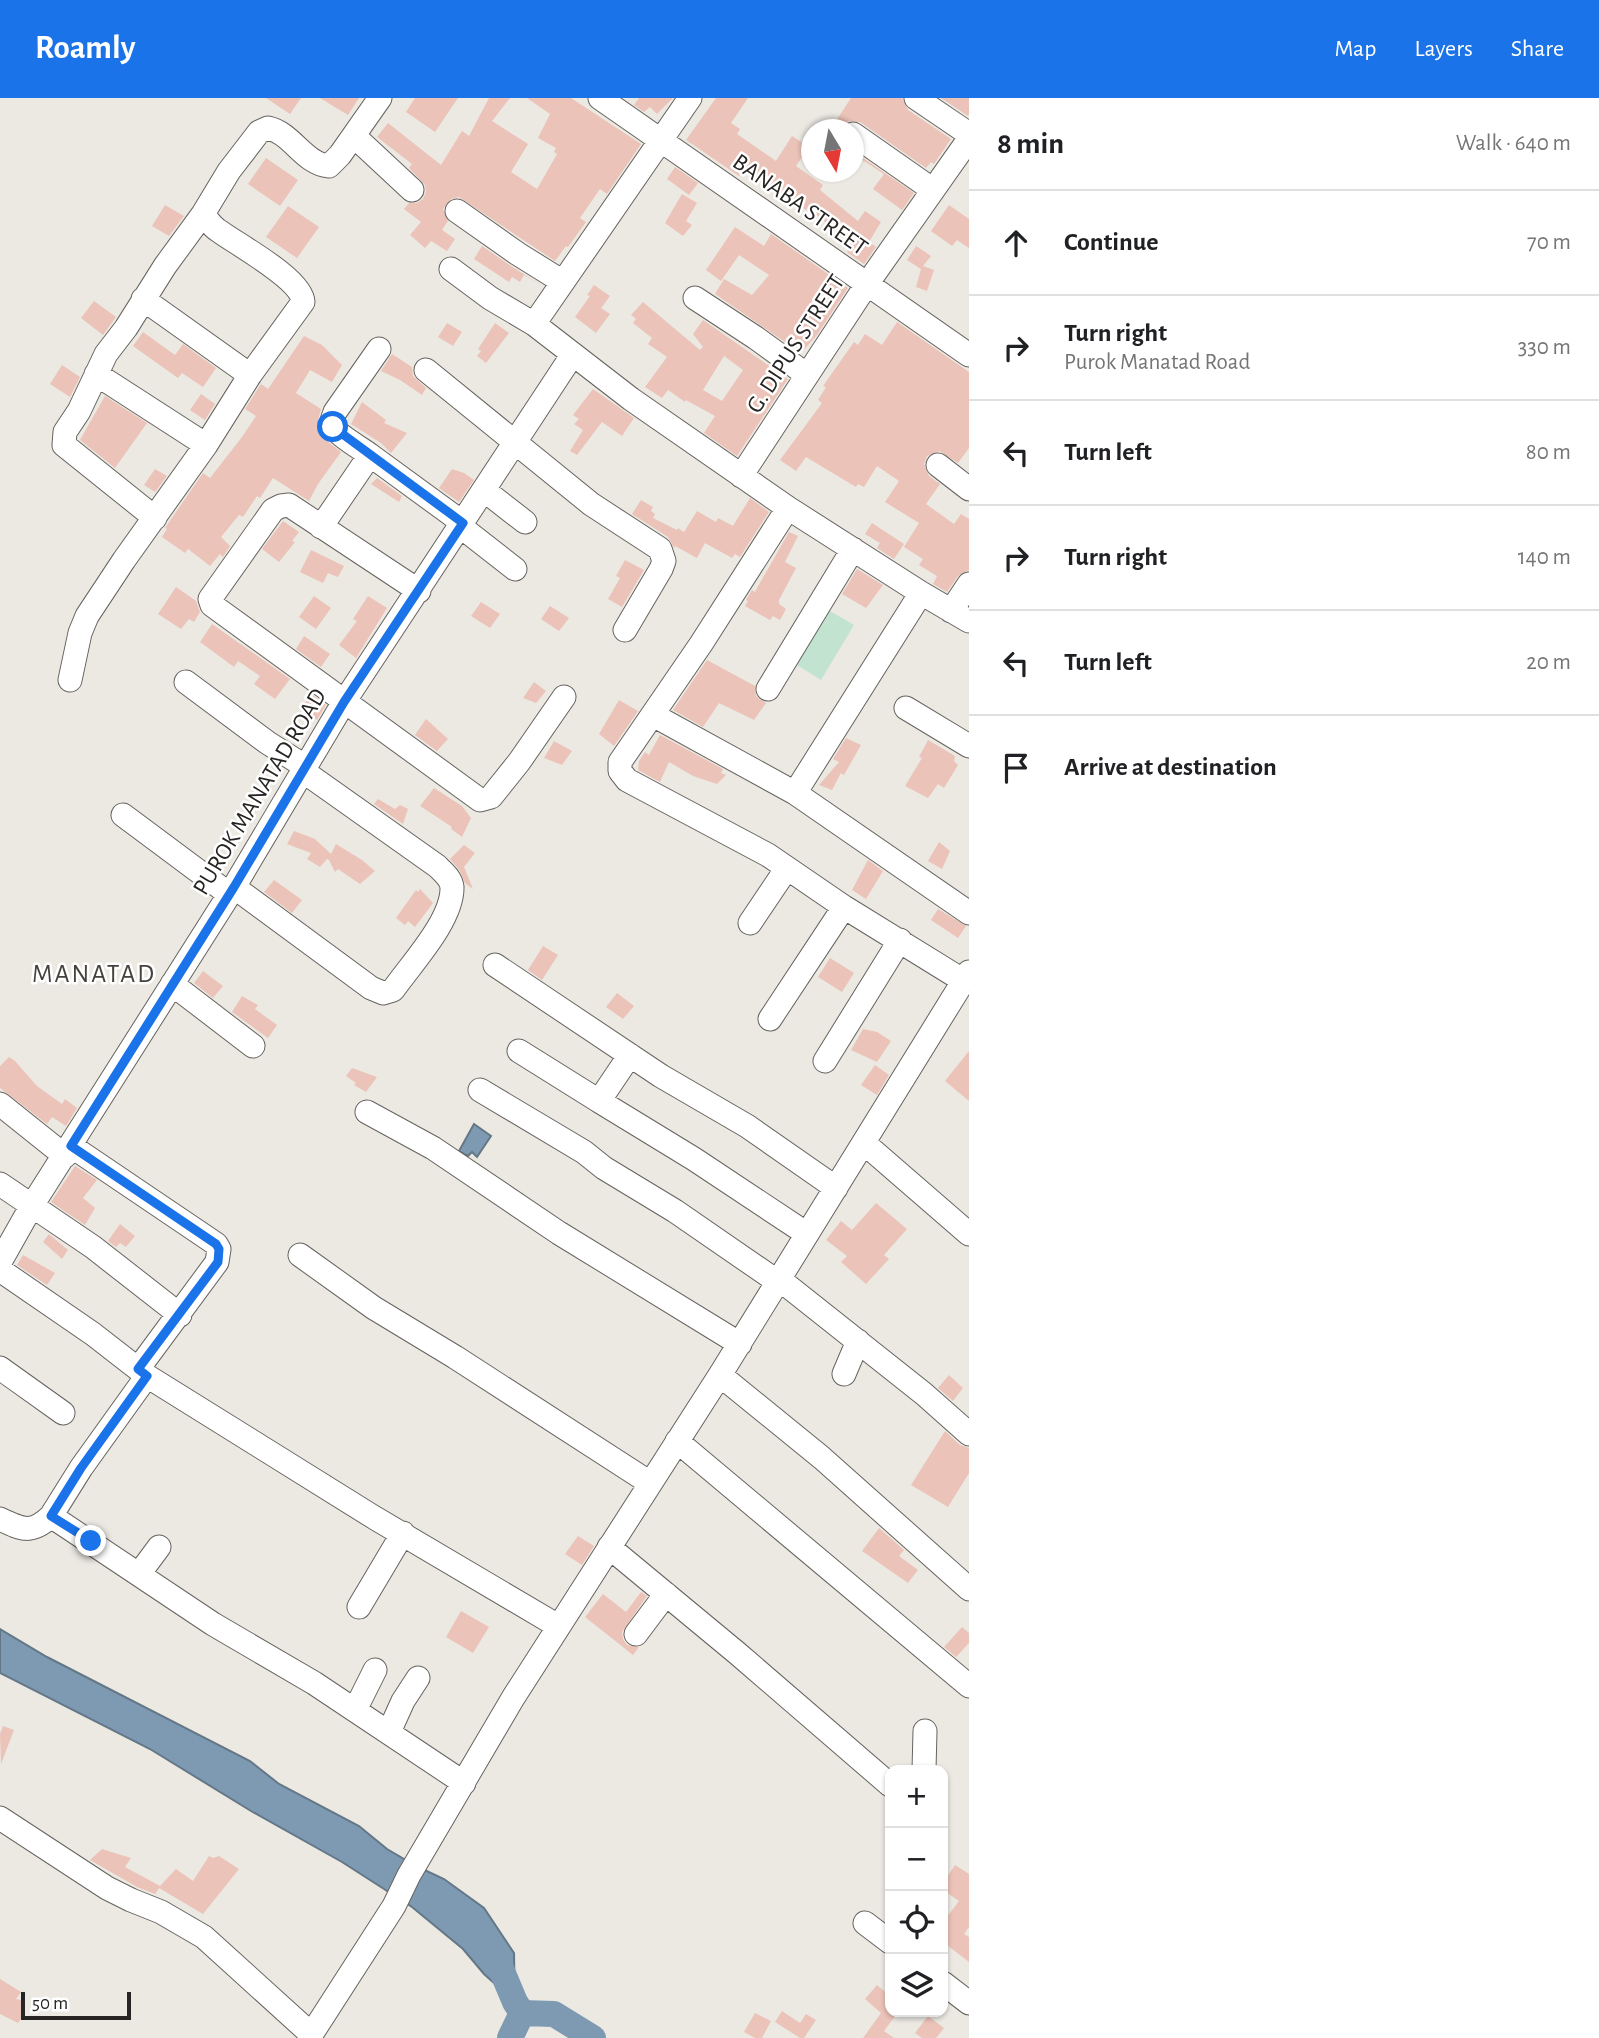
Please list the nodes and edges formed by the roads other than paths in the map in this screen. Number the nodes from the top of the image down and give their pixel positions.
1 (380, 98) edge
2 (600, 98) edge
3 (690, 98) edge
4 (916, 98) edge
5 (354, 136) junction
6 (969, 137) edge
7 (661, 139) junction
8 (864, 142) edge
9 (412, 190) dead end
10 (933, 190) junction
11 (457, 211) dead end
12 (204, 214) junction
13 (451, 269) dead end
14 (563, 282) junction
15 (867, 284) junction
16 (695, 298) dead end
17 (143, 299) junction
18 (534, 324) junction
19 (379, 349) dead end
20 (573, 355) junction
21 (969, 355) edge
22 (426, 370) dead end
23 (96, 374) junction
24 (250, 375) junction
25 (807, 375) junction
26 (514, 443) junction
27 (206, 445) junction
28 (370, 455) junction
29 (938, 465) dead end
30 (741, 476) junction
31 (969, 489) edge
32 (484, 490) junction
33 (788, 508) junction
34 (155, 518) junction
35 (525, 522) dead end
36 (461, 524) junction
37 (321, 527) junction
38 (853, 550) junction
39 (515, 569) dead end
40 (969, 584) edge
41 (419, 592) junction
42 (921, 593) junction
43 (960, 616) edge
44 (625, 629) dead end
45 (70, 680) dead end
46 (186, 682) dead end
47 (768, 689) dead end
48 (564, 697) dead end
49 (344, 702) junction
50 (906, 708) dead end
51 (653, 715) junction
52 (969, 746) edge
53 (305, 769) junction
54 (795, 793) junction
55 (123, 815) dead end
56 (787, 868) junction
57 (232, 891) junction
58 (844, 906) junction
59 (969, 913) edge
60 (750, 923) dead end
61 (900, 940) junction
62 (495, 965) dead end
63 (966, 977) edge
64 (172, 984) junction
65 (770, 1019) dead end
66 (253, 1046) dead end
67 (519, 1051) dead end
68 (630, 1055) junction
69 (825, 1061) dead end
70 (480, 1090) dead end
71 (599, 1101) junction
72 (0, 1104) edge
73 (367, 1112) dead end
74 (864, 1143) junction
75 (68, 1151) junction
76 (0, 1184) edge
77 (836, 1188) junction
78 (31, 1207) junction
79 (807, 1234) junction
80 (969, 1234) edge
81 (300, 1255) dead end
82 (0, 1262) edge
83 (0, 1270) edge
84 (778, 1280) junction
85 (180, 1315) junction
86 (858, 1341) junction
87 (740, 1344) junction
88 (0, 1368) edge
89 (143, 1373) junction
90 (844, 1374) dead end
91 (720, 1375) junction
92 (63, 1413) dead end
93 (969, 1434) edge
94 (677, 1441) junction
95 (650, 1483) junction
96 (51, 1516) junction
97 (0, 1519) edge
98 (403, 1533) junction
99 (159, 1547) dead end
100 (608, 1547) junction
101 (139, 1574) junction
102 (969, 1589) edge
103 (666, 1594) junction
104 (359, 1607) dead end
105 (558, 1626) junction
106 (636, 1634) dead end
107 (375, 1670) dead end
108 (418, 1678) dead end
109 (969, 1686) edge
110 (355, 1710) junction
111 (925, 1731) dead end
112 (389, 1732) junction
113 (925, 1765) edge
114 (885, 1781) edge
115 (464, 1783) junction
116 (0, 1818) edge
117 (865, 1923) dead end
118 (885, 1938) edge
119 (948, 1987) edge
120 (969, 2003) edge
121 (310, 2036) edge

1 - 5 street
2 - 7 street, BANABA STREET
3 - 7 street
4 - 6 street
5 - 9 street
5 - 12 street
6 - 10 street, G. DIPUS STREET
7 - 14 street
7 - 15 street, BANABA STREET
8 - 10 street
10 - 15 street, G. DIPUS STREET
11 - 14 street
12 - 17 street
12 - 24 street
13 - 18 street
14 - 18 street
15 - 21 street, BANABA STREET
15 - 25 street, G. DIPUS STREET
16 - 25 street
17 - 23 street
17 - 24 street
18 - 20 street
19 - 28 street
20 - 26 street, PUROK MANATAD ROAD
20 - 30 street
22 - 26 street
23 - 27 street
23 - 34 street
24 - 27 street
25 - 30 street, G. DIPUS STREET
26 - 32 street, PUROK MANATAD ROAD
26 - 44 street
27 - 34 street
28 - 36 street
28 - 37 street
29 - 31 street
30 - 33 street
32 - 35 street
32 - 36 street, PUROK MANATAD ROAD
33 - 38 street
33 - 51 street
34 - 45 street
36 - 39 street
36 - 41 street, PUROK MANATAD ROAD
37 - 41 street
37 - 49 street
38 - 42 street
38 - 47 street
40 - 43 street
41 - 49 street, PUROK MANATAD ROAD
42 - 43 street
42 - 54 street
46 - 53 street
48 - 49 street
49 - 53 street, PUROK MANATAD ROAD
50 - 52 street
51 - 54 street
51 - 56 street
53 - 57 street, PUROK MANATAD ROAD
53 - 57 street
54 - 59 street
55 - 57 street
56 - 58 street
56 - 60 street
57 - 64 street, PUROK MANATAD ROAD
58 - 61 street
58 - 65 street
61 - 63 street
61 - 69 street
62 - 68 street
63 - 74 street
64 - 66 street
64 - 75 street, PUROK MANATAD ROAD
67 - 71 street
68 - 71 street
68 - 77 street
70 - 84 street
71 - 79 street
72 - 75 street
73 - 87 street
74 - 77 street
74 - 80 street
75 - 78 street, PUROK MANATAD ROAD
75 - 85 street
76 - 78 street
77 - 79 street
78 - 82 street, PUROK MANATAD ROAD
78 - 85 street
79 - 84 street
81 - 95 street
83 - 89 street
84 - 86 street
84 - 87 street
85 - 89 street
86 - 90 street
86 - 93 street
87 - 91 street
88 - 92 street
89 - 96 street
89 - 98 street
91 - 94 street
91 - 102 street
94 - 95 street
94 - 109 street
95 - 100 street
96 - 97 street
96 - 101 street
98 - 104 street
98 - 105 street
99 - 101 street
100 - 103 street
100 - 105 street
101 - 110 street
103 - 106 street
103 - 114 street
105 - 115 street
107 - 110 street
108 - 112 street
110 - 112 street
111 - 113 street
112 - 115 street
115 - 121 street
116 - 121 street
117 - 118 street
119 - 120 street

